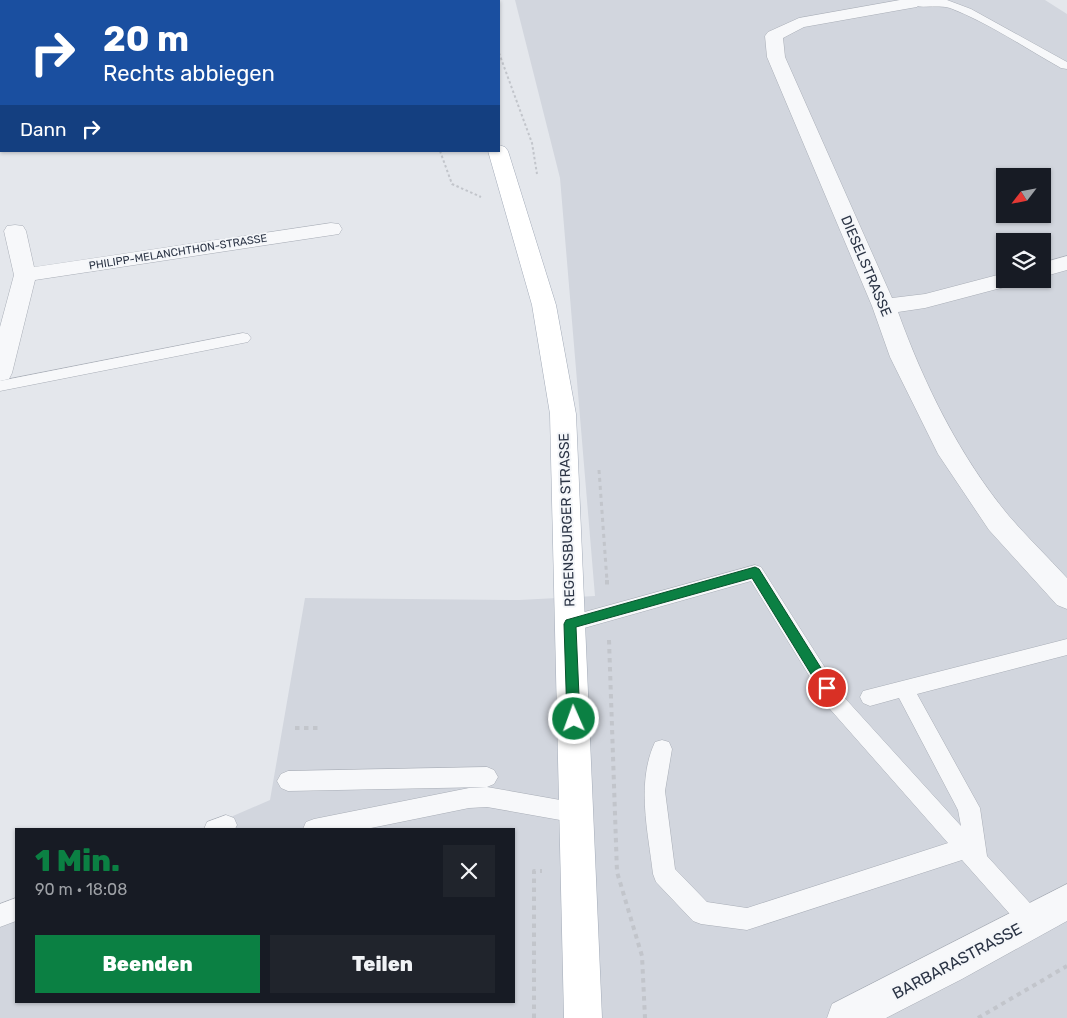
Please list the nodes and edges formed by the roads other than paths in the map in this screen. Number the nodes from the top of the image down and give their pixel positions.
1 (911, 3) joint
2 (1065, 66) dead end
3 (498, 152) edge
4 (331, 228) dead end
5 (15, 231) dead end
6 (1067, 263) edge
7 (1051, 267) edge
8 (25, 274) junction
9 (996, 282) edge
10 (884, 306) junction
11 (6, 330) edge
12 (243, 338) dead end
13 (0, 373) edge
14 (0, 386) edge
15 (1067, 597) edge
16 (570, 624) junction
17 (1067, 647) edge
18 (904, 688) junction
19 (870, 697) dead end
20 (662, 748) dead end
21 (487, 777) dead end
22 (288, 780) dead end
23 (577, 813) junction
24 (319, 828) edge
25 (972, 854) junction
26 (1067, 902) edge
27 (15, 909) edge
28 (0, 916) edge
29 (1031, 921) junction
30 (583, 1018) edge
31 (846, 1018) edge

1 - 2 lane
1 - 10 street, DIESELSTRASSE
3 - 16 main road, REGENSBURGER STRASSE
4 - 8 street, PHILIPP-MELANCHTHON-STRASSE
5 - 8 street
6 - 7 street
8 - 11 street
9 - 10 street
10 - 15 street, DIESELSTRASSE
11 - 13 street
12 - 14 lane
16 - 23 main road, REGENSBURGER STRASSE
16 - 25 lane
17 - 18 lane
18 - 19 lane
18 - 25 lane
20 - 25 lane
21 - 22 lane
23 - 24 lane
23 - 30 main road, REGENSBURGER STRASSE
25 - 29 lane
26 - 29 street, BARBARASTRASSE
27 - 28 lane
29 - 31 street, BARBARASTRASSE

